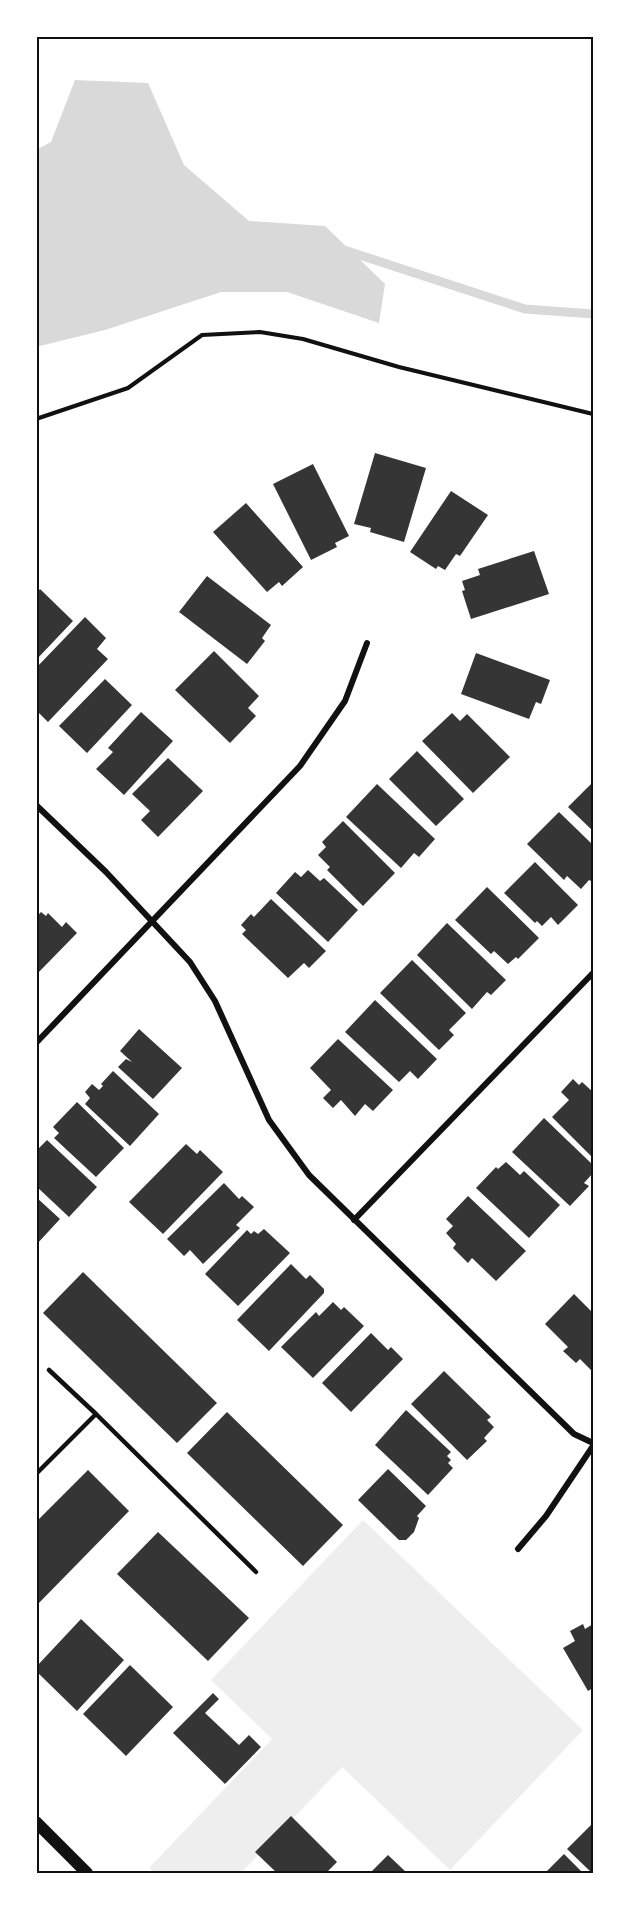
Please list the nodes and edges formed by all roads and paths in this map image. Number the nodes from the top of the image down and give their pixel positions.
1 (593, 414) edge
2 (36, 419) edge
3 (367, 643) dead end
4 (36, 805) edge
5 (153, 922) junction
6 (593, 973) edge
7 (36, 1043) edge
8 (354, 1220) junction
9 (49, 1370) dead end
10 (96, 1414) junction
11 (593, 1444) edge
12 (36, 1474) edge
13 (518, 1549) dead end
14 (256, 1572) dead end
15 (36, 1822) edge
16 (87, 1873) edge

1 - 2 path
3 - 5 street
4 - 5 street
5 - 7 street
5 - 8 street
6 - 8 street
8 - 11 street
9 - 10 lane
10 - 12 lane
10 - 14 lane
11 - 13 street
15 - 16 main road

